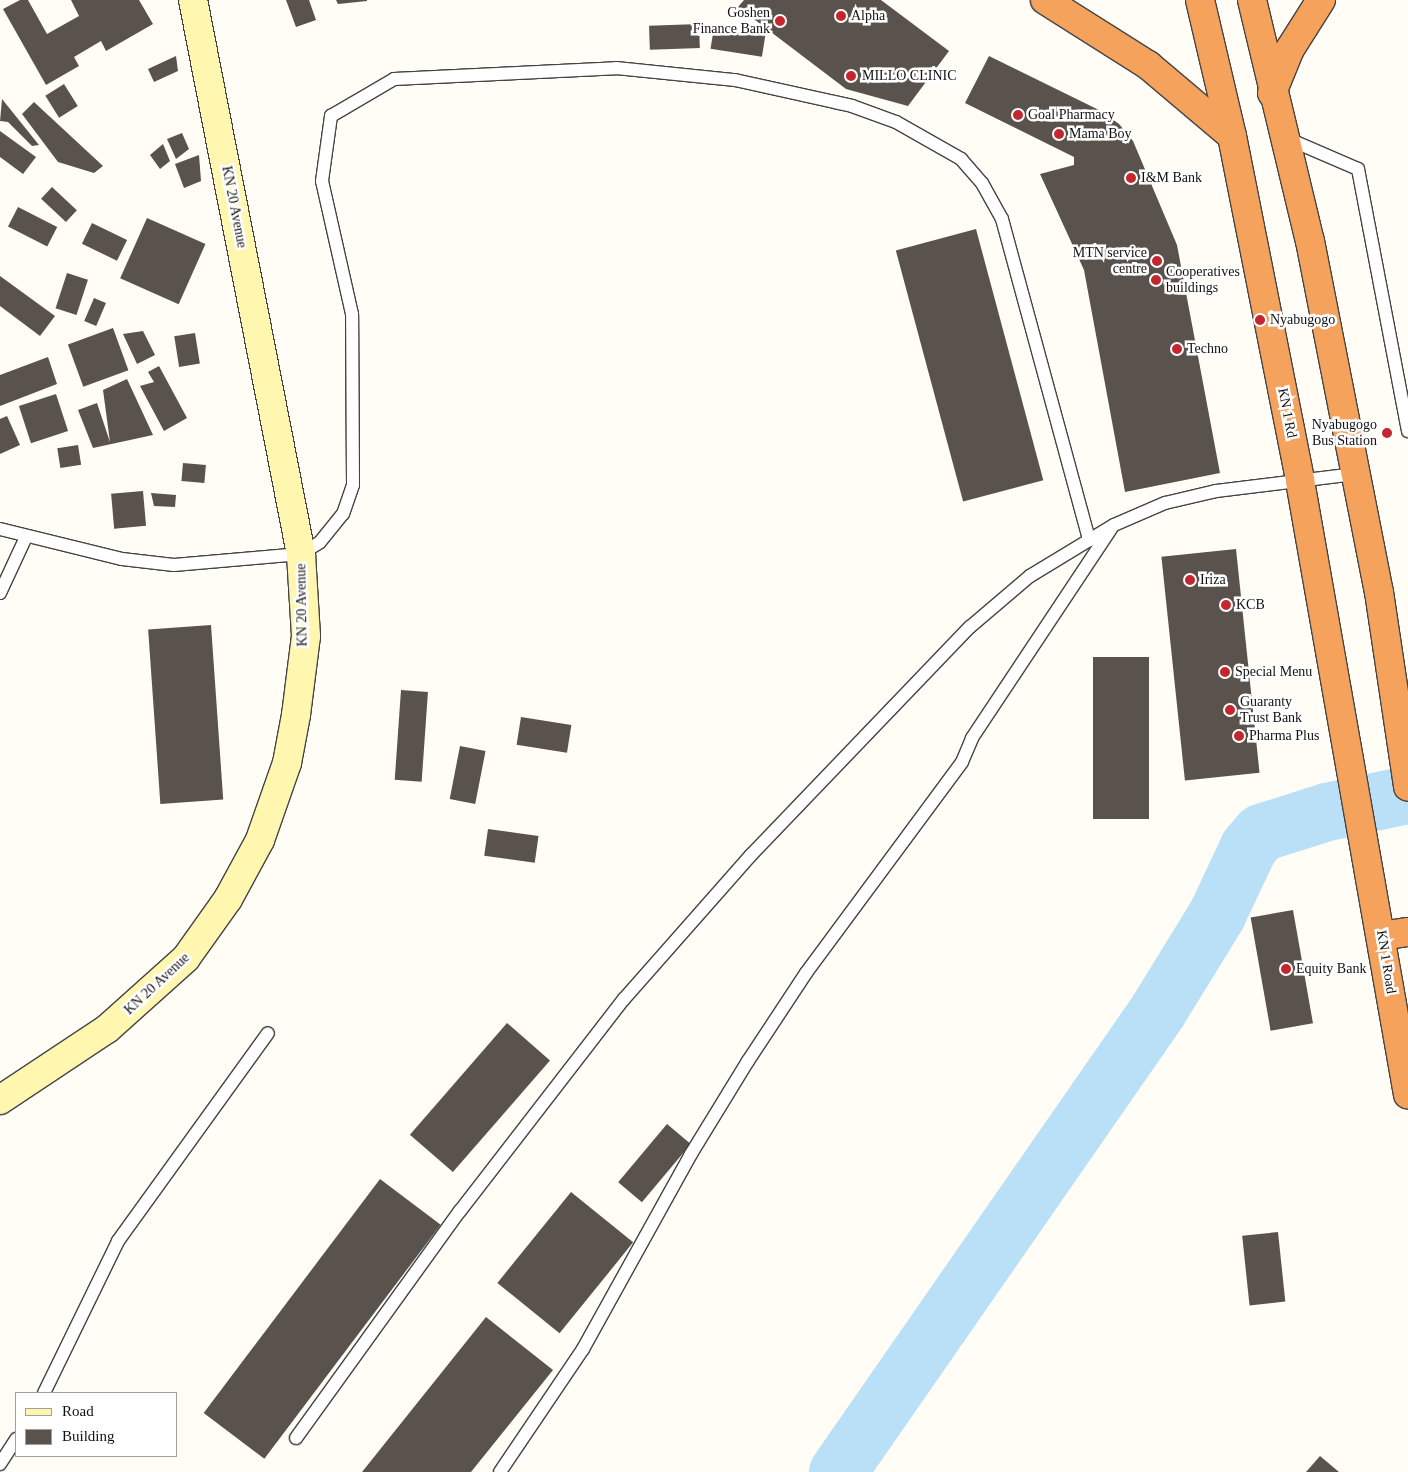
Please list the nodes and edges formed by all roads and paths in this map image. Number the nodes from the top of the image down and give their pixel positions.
1 (193, 0) edge
2 (1045, 0) edge
3 (1200, 0) edge
4 (1252, 0) edge
5 (1321, 0) edge
6 (1272, 93) junction
7 (1232, 136) junction
8 (1282, 136) junction
9 (1408, 431) edge
10 (1355, 474) junction
11 (1300, 480) junction
12 (1114, 524) junction
13 (0, 529) edge
14 (26, 537) junction
15 (1089, 540) junction
16 (302, 554) junction
17 (0, 593) edge
18 (1401, 698) edge
19 (1408, 787) edge
20 (1364, 828) joint
21 (1395, 934) edge
22 (268, 1033) dead end
23 (1408, 1096) edge
24 (0, 1100) edge
25 (44, 1392) edge
26 (296, 1438) dead end
27 (15, 1441) edge
28 (0, 1464) edge
29 (500, 1472) edge

1 - 16 main road, KN 20 Avenue
2 - 7 highway
3 - 7 highway, KN 1 Rd
4 - 6 highway
5 - 6 highway
6 - 8 highway
7 - 11 highway, KN 1 Rd
8 - 9 lane
8 - 10 highway
10 - 11 lane
10 - 18 highway
11 - 12 lane
11 - 20 highway, KN 1 Rd
12 - 15 lane
12 - 29 lane
13 - 14 lane
14 - 16 lane
14 - 17 lane
15 - 16 lane
15 - 26 lane
16 - 24 main road, KN 20 Avenue
18 - 19 highway
20 - 21 highway, KN 1 Road
21 - 23 highway, KN 1 Road
22 - 25 lane
27 - 28 lane

